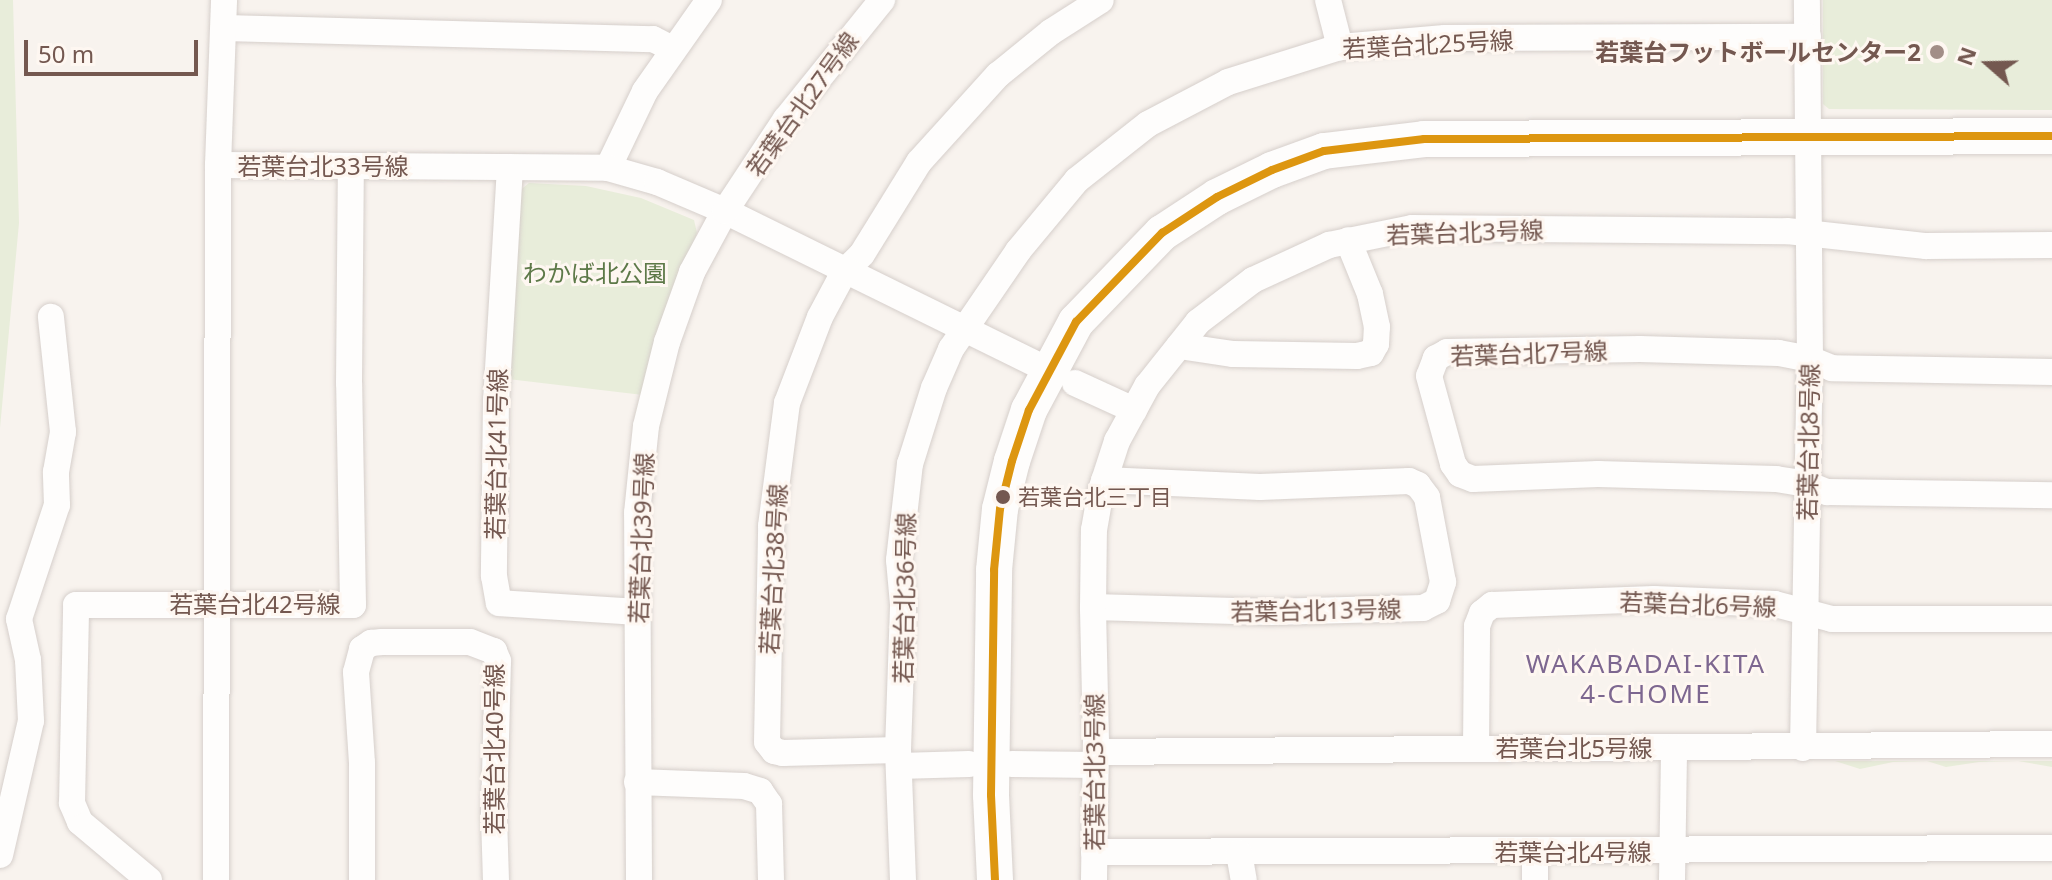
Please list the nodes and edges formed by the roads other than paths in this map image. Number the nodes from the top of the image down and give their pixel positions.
1 (224, 0) edge
2 (709, 0) edge
3 (882, 0) edge
4 (1101, 0) edge
5 (1328, 0) edge
6 (1807, 0) edge
7 (224, 28) junction
8 (1808, 37) junction
9 (1340, 47) junction
10 (673, 49) junction
11 (1810, 136) junction
12 (2052, 136) edge
13 (218, 165) junction
14 (351, 166) junction
15 (510, 167) junction
16 (608, 168) junction
17 (725, 211) junction
18 (1809, 235) junction
19 (1348, 240) junction
20 (2052, 245) edge
21 (844, 272) junction
22 (51, 317) dead end
23 (964, 327) junction
24 (1179, 346) junction
25 (1810, 359) junction
26 (2052, 372) edge
27 (1062, 377) junction
28 (1134, 410) junction
29 (1104, 480) junction
30 (1807, 484) junction
31 (2052, 495) edge
32 (218, 603) junction
33 (1093, 607) junction
34 (1804, 610) junction
35 (637, 612) junction
36 (2052, 619) edge
37 (2052, 744) edge
38 (1674, 748) junction
39 (1803, 748) junction
40 (1476, 749) junction
41 (899, 758) junction
42 (1096, 759) junction
43 (969, 764) dead end
44 (1012, 764) dead end
45 (637, 782) junction
46 (2052, 848) edge
47 (1535, 851) junction
48 (1094, 852) junction
49 (1672, 852) junction
50 (1239, 853) junction
51 (0, 855) edge
52 (149, 880) edge
53 (216, 880) edge
54 (362, 880) edge
55 (496, 880) edge
56 (639, 880) edge
57 (771, 880) edge
58 (903, 880) edge
59 (995, 880) edge
60 (1094, 880) edge
61 (1244, 880) edge
62 (1535, 880) edge
63 (1672, 880) edge

1 - 7 street
2 - 10 street
3 - 17 street, 若葉台北27号線
4 - 21 street
5 - 9 street
6 - 8 street, 若葉台北8号線
7 - 10 street
7 - 13 street
8 - 9 street, 若葉台北25号線
8 - 11 street, 若葉台北8号線
9 - 23 street, 若葉台北25号線
10 - 16 street
11 - 12 street
11 - 18 street, 若葉台北8号線
11 - 27 street
13 - 14 street, 若葉台北33号線
13 - 32 street, 若葉台北33号線
14 - 15 street, 若葉台北33号線
14 - 32 street, 若葉台北42号線
15 - 16 street, 若葉台北33号線
15 - 35 street, 若葉台北41号線
16 - 17 street, 若葉台北33号線
17 - 21 street, 若葉台北33号線
17 - 35 street, 若葉台北39号線
18 - 19 street, 若葉台北3号線
18 - 20 street, 若葉台北3号線
18 - 25 street, 若葉台北8号線
19 - 24 street, 若葉台北3号線
19 - 24 street
21 - 23 street, 若葉台北33号線
21 - 41 street, 若葉台北38号線
22 - 51 street
23 - 27 street, 若葉台北33号線
23 - 41 street, 若葉台北36号線
24 - 28 street, 若葉台北3号線
25 - 26 street, 若葉台北7号線
25 - 30 street, 若葉台北8号線
25 - 30 street, 若葉台北7号線
27 - 28 street, 若葉台北33号線
27 - 59 street
28 - 29 street, 若葉台北3号線
29 - 33 street, 若葉台北3号線
29 - 33 street, 若葉台北13号線
30 - 31 street, 若葉台北7号線
30 - 34 street, 若葉台北8号線
32 - 52 street, 若葉台北42号線
32 - 53 street, 若葉台北33号線
33 - 42 street, 若葉台北3号線
34 - 36 street, 若葉台北6号線
34 - 39 street, 若葉台北8号線
34 - 40 street, 若葉台北6号線
35 - 45 street, 若葉台北39号線
37 - 39 street, 若葉台北5号線
38 - 39 street, 若葉台北5号線
38 - 40 street, 若葉台北5号線
38 - 49 street
40 - 42 street, 若葉台北5号線
41 - 43 street
41 - 58 street, 若葉台北36号線
42 - 44 street, 若葉台北5号線
42 - 48 street, 若葉台北3号線
45 - 56 street, 若葉台北39号線
45 - 57 street
46 - 49 street, 若葉台北4号線
47 - 49 street, 若葉台北4号線
47 - 50 street, 若葉台北4号線
47 - 62 street
48 - 50 street, 若葉台北4号線
48 - 60 street, 若葉台北3号線
49 - 63 street
50 - 61 street
54 - 55 street, 若葉台北40号線

